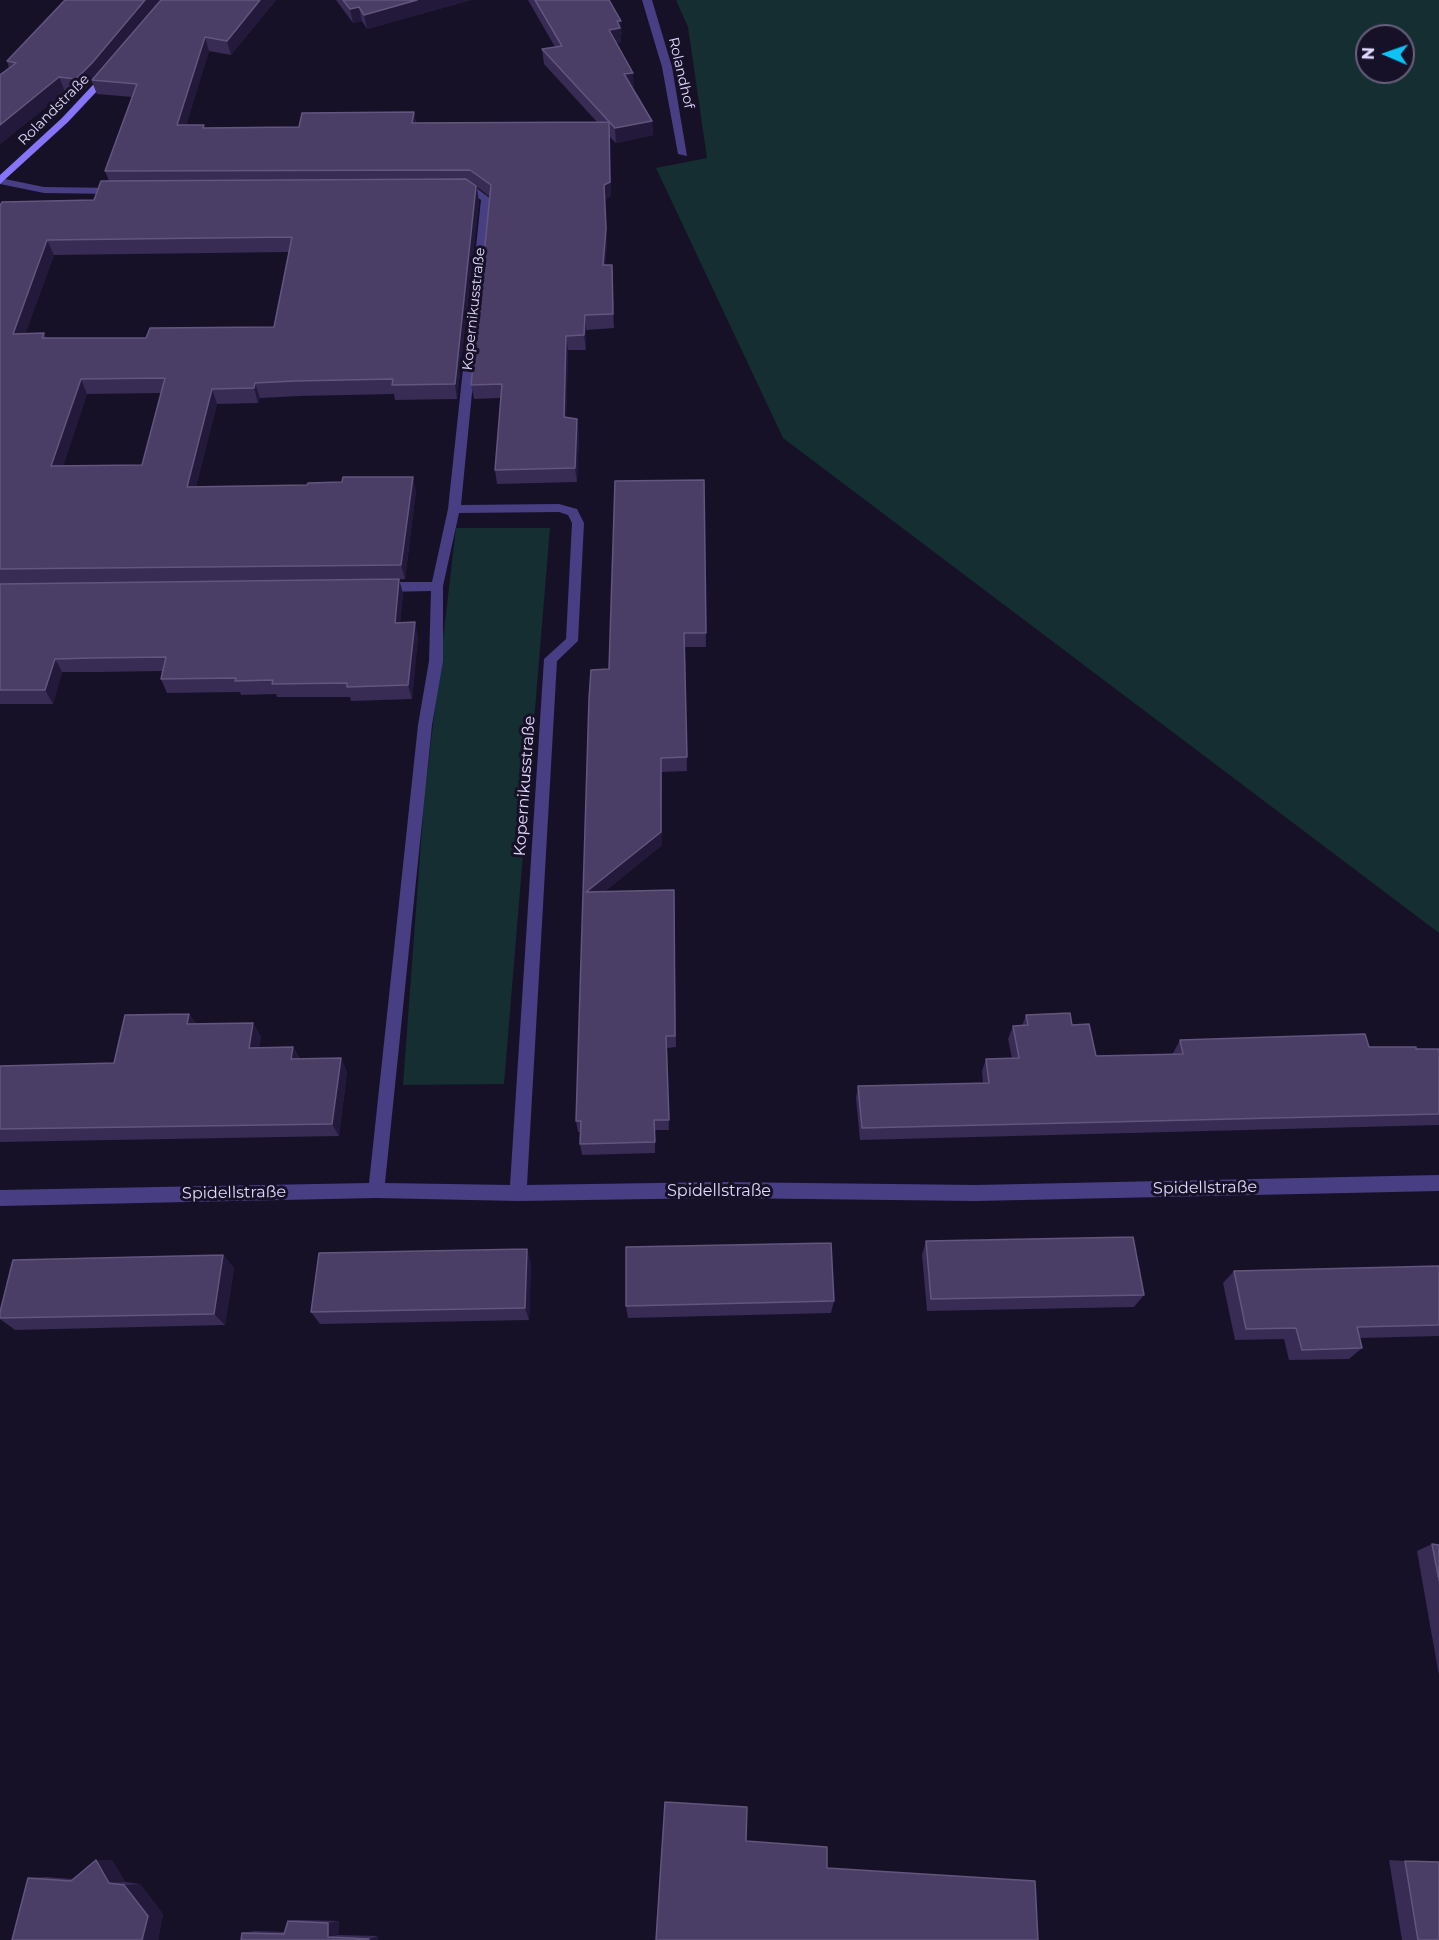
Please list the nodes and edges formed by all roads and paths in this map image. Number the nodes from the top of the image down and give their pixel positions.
1 (647, 0) edge
2 (117, 63) edge
3 (683, 154) dead end
4 (0, 181) edge
5 (448, 189) edge
6 (125, 191) edge
7 (454, 509) junction
8 (437, 586) junction
9 (366, 587) edge
10 (1439, 1184) edge
11 (376, 1190) junction
12 (518, 1193) junction
13 (0, 1198) edge

1 - 3 street, Rolandhof
2 - 4 main road, Rolandstraße
4 - 6 street
5 - 7 street, Kopernikusstraße
7 - 8 street, Kopernikusstraße
7 - 12 street, Kopernikusstraße
8 - 9 street
8 - 11 street, Kopernikusstraße
10 - 12 street, Spidellstraße
11 - 12 street, Spidellstraße
11 - 13 street, Spidellstraße

